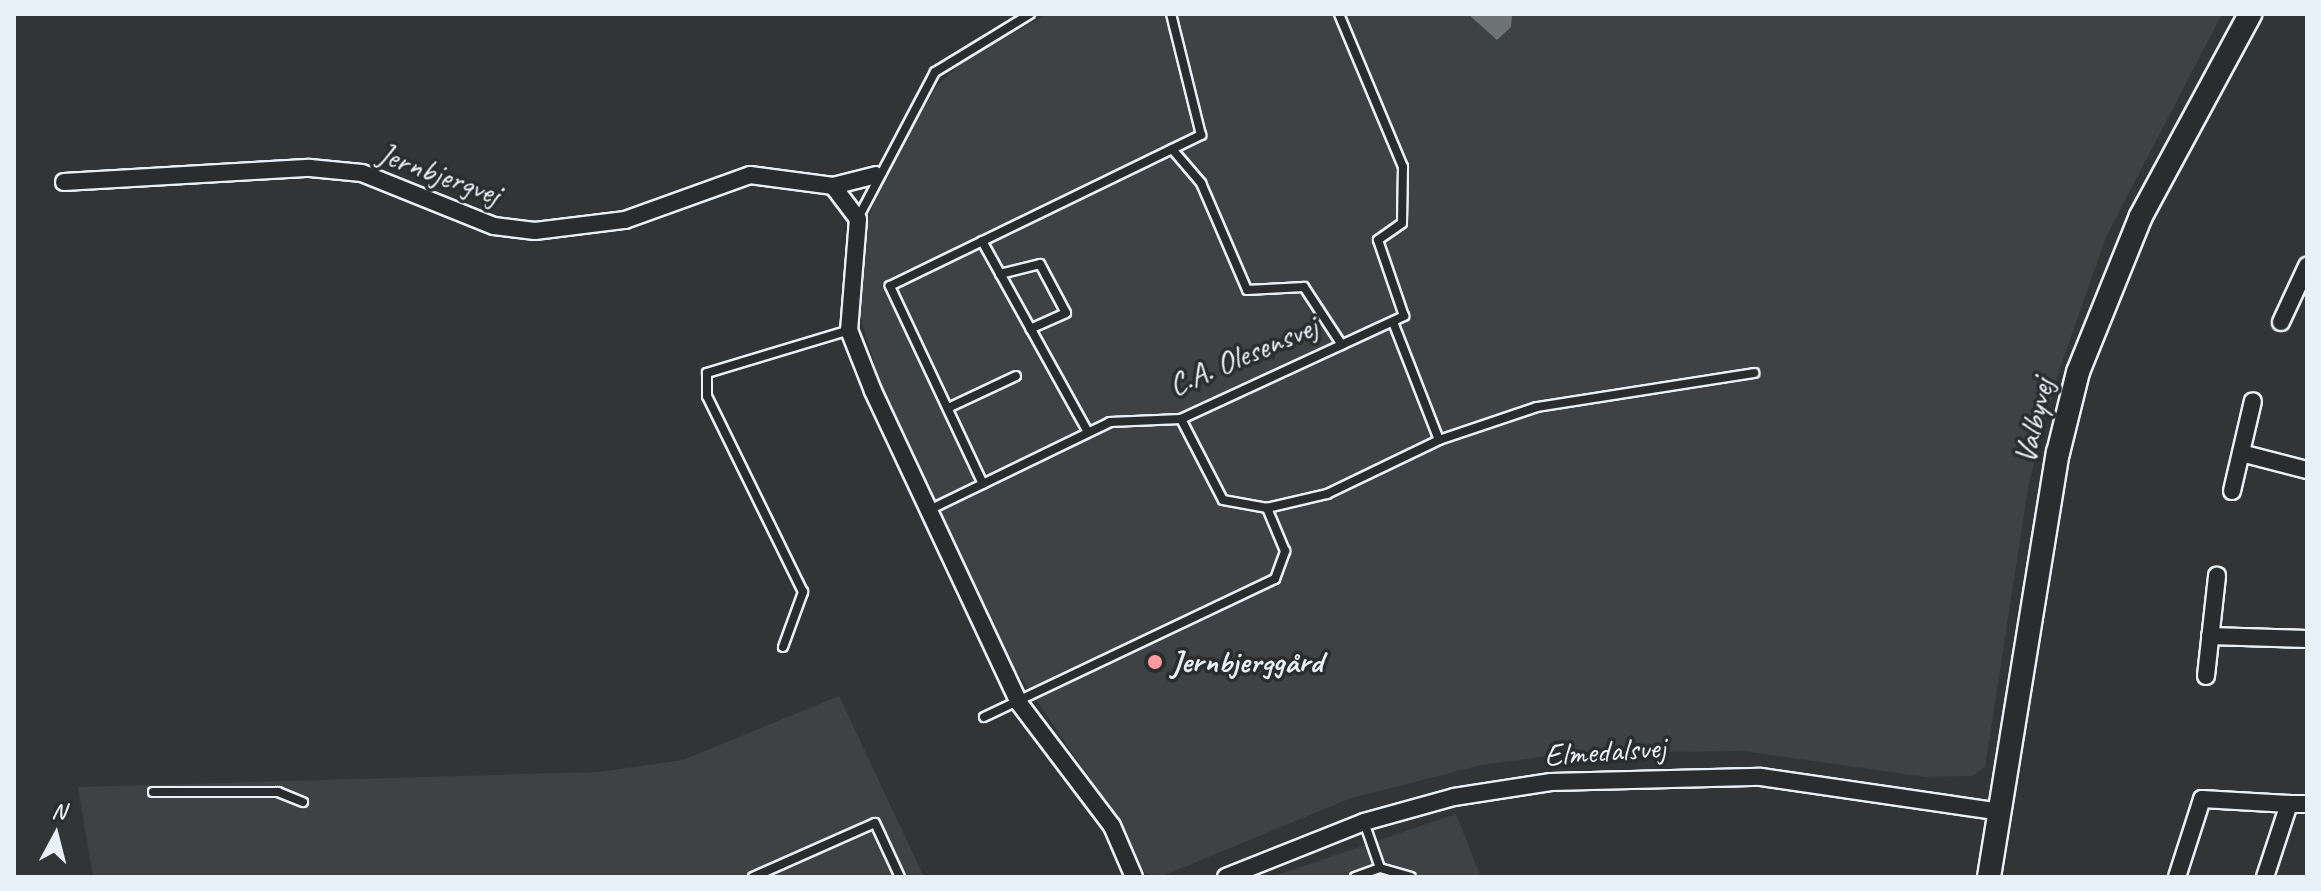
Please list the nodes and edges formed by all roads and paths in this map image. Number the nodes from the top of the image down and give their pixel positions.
1 (1030, 14) edge
2 (1171, 14) edge
3 (1339, 14) edge
4 (2250, 14) edge
5 (1172, 149) junction
6 (876, 175) junction
7 (64, 182) dead end
8 (833, 186) junction
9 (858, 219) junction
10 (982, 241) junction
11 (1000, 274) junction
12 (2305, 276) edge
13 (1393, 322) junction
14 (2281, 322) dead end
15 (1030, 329) junction
16 (849, 330) junction
17 (1342, 345) junction
18 (1754, 373) dead end
19 (1016, 376) dead end
20 (2253, 401) dead end
21 (948, 408) junction
22 (1181, 419) junction
23 (1088, 432) junction
24 (1439, 440) junction
25 (2241, 453) junction
26 (2307, 470) edge
27 (983, 484) junction
28 (2232, 491) dead end
29 (1267, 508) junction
30 (926, 512) junction
31 (2217, 576) dead end
32 (2210, 636) junction
33 (2307, 639) edge
34 (783, 647) dead end
35 (2206, 676) dead end
36 (1019, 703) junction
37 (984, 717) dead end
38 (153, 792) dead end
39 (303, 802) dead end
40 (2289, 804) junction
41 (2307, 804) edge
42 (2000, 812) junction
43 (1364, 822) junction
44 (1380, 868) junction
45 (758, 876) edge
46 (900, 877) edge
47 (1134, 877) edge
48 (1226, 877) edge
49 (1355, 877) edge
50 (1411, 877) edge
51 (1989, 877) edge
52 (2177, 877) edge
53 (2265, 877) edge

1 - 6 lane
2 - 5 lane
3 - 13 lane, C.A. Olesensvej
4 - 42 street, Valbyvej
5 - 10 lane
5 - 17 lane
6 - 8 street, Jernbjergvej
6 - 9 lane
7 - 8 street, Jernbjergvej
8 - 9 street
9 - 16 street
10 - 11 lane
10 - 21 lane
11 - 15 lane
11 - 15 lane
12 - 14 street
13 - 17 lane, C.A. Olesensvej
13 - 24 lane
15 - 23 lane
16 - 30 street
16 - 34 lane
17 - 22 lane, C.A. Olesensvej
18 - 24 lane
19 - 21 lane
20 - 25 street
21 - 27 lane
22 - 23 lane, C.A. Olesensvej
22 - 29 lane
23 - 27 lane, C.A. Olesensvej
24 - 29 lane
25 - 26 street
25 - 28 street
27 - 30 lane, C.A. Olesensvej
29 - 36 lane
30 - 36 street
31 - 32 street
32 - 33 street
32 - 35 street
36 - 37 lane
36 - 47 street
38 - 39 lane
40 - 41 street
40 - 52 street
40 - 53 street
42 - 43 street, Elmedalsvej
42 - 51 street, Valbyvej
43 - 44 lane
43 - 48 street, Elmedalsvej
44 - 49 lane
44 - 50 lane
45 - 46 lane

